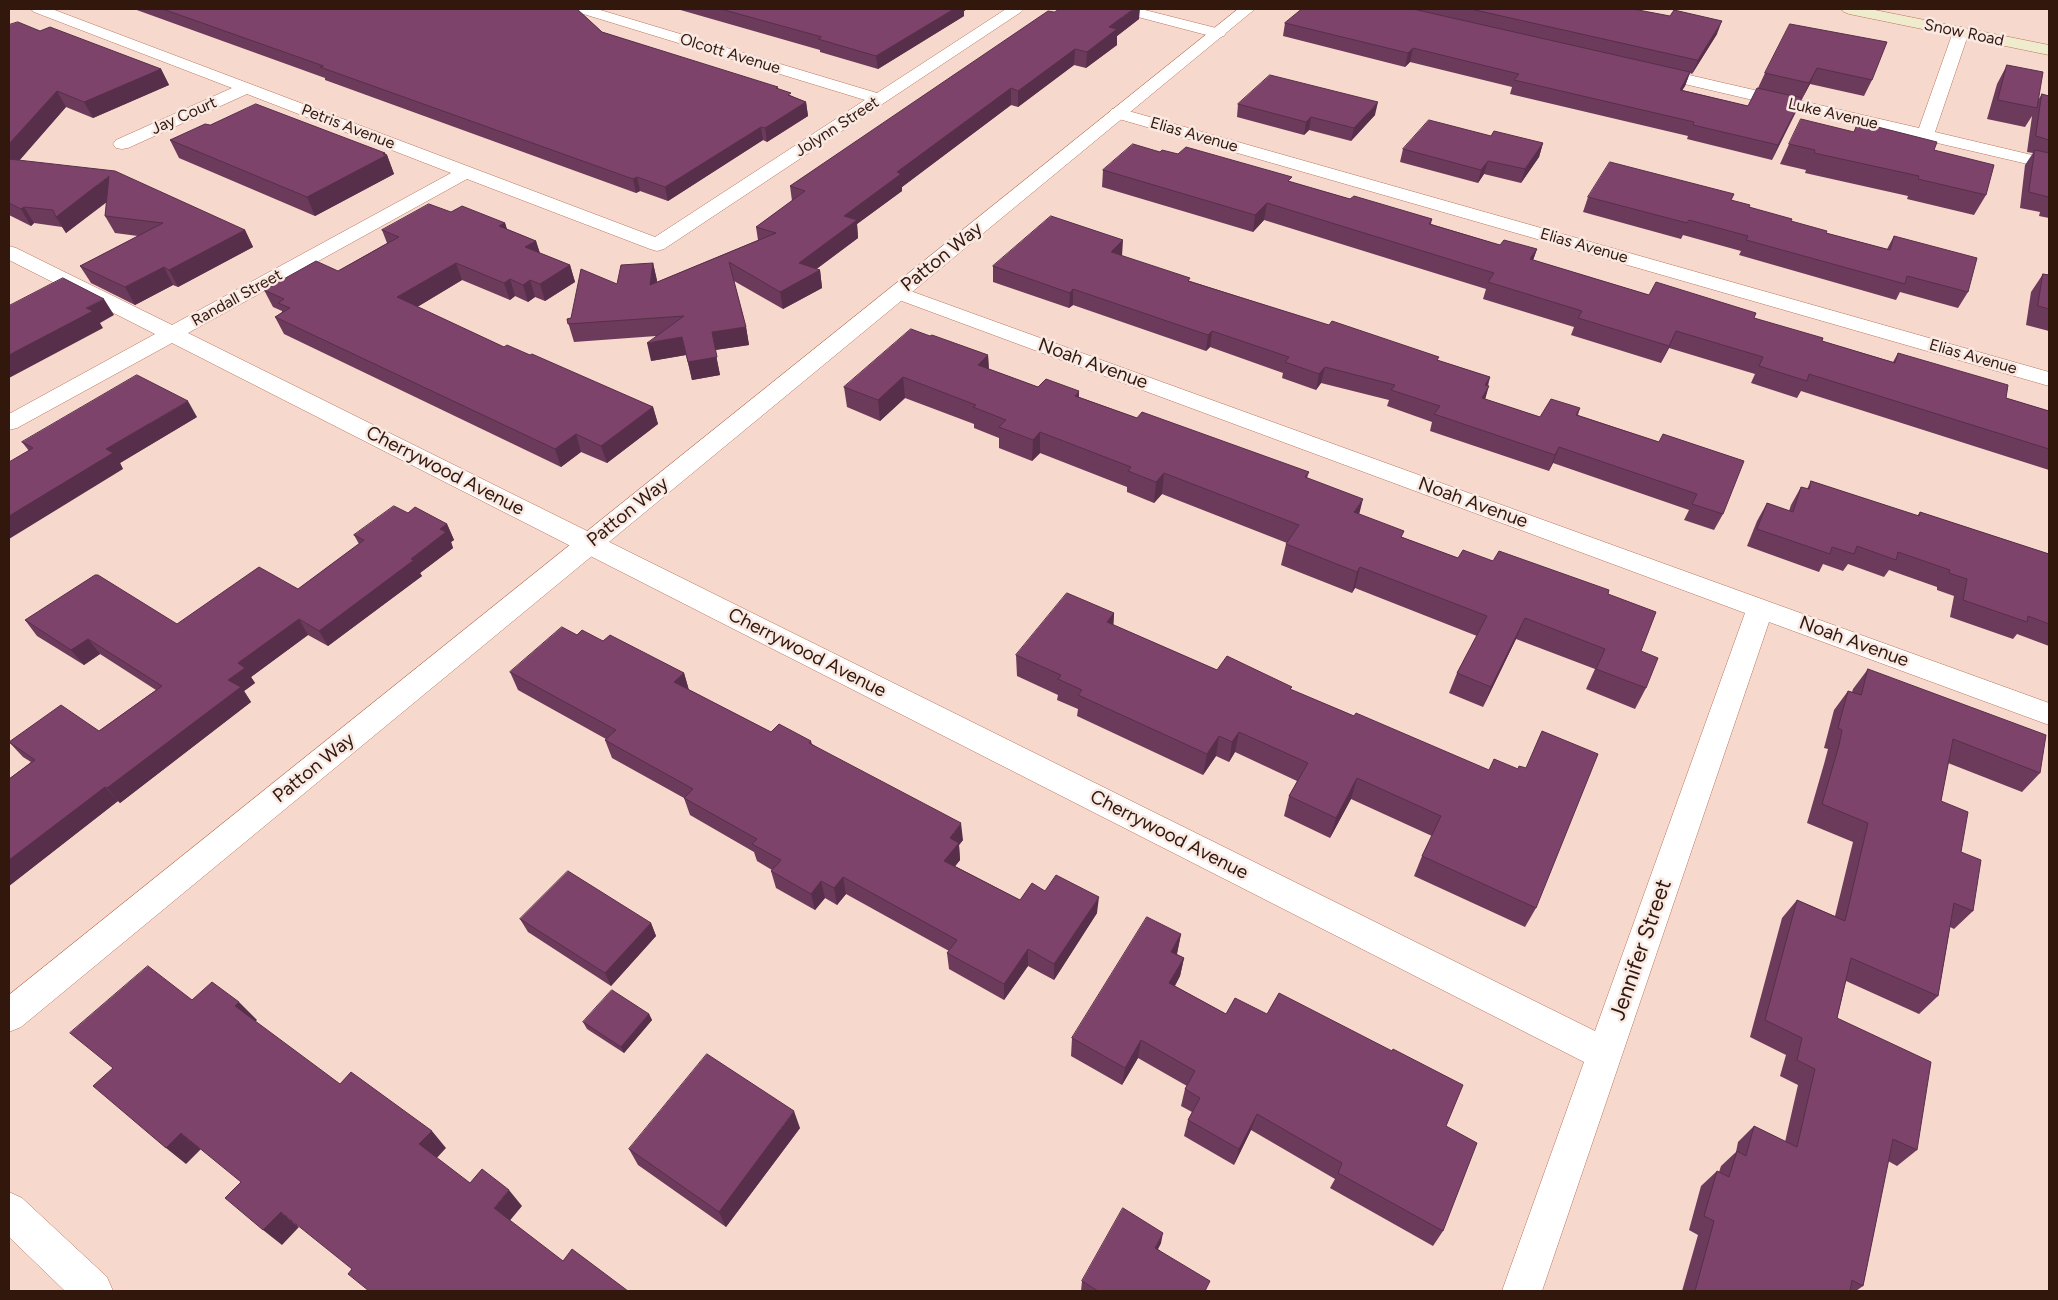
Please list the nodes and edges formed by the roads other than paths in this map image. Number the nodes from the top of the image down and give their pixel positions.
1 (39, 9) edge
2 (582, 9) edge
3 (1016, 9) edge
4 (1124, 9) edge
5 (1247, 9) edge
6 (1849, 9) edge
7 (62, 17) junction
8 (35, 27) edge
9 (1961, 32) junction
10 (1218, 33) junction
11 (2049, 50) edge
12 (1635, 68) edge
13 (247, 88) junction
14 (879, 99) junction
15 (1118, 113) junction
16 (1925, 135) junction
17 (122, 144) dead end
18 (2049, 164) edge
19 (466, 172) junction
20 (657, 245) joint
21 (9, 252) edge
22 (898, 293) junction
23 (172, 334) junction
24 (2049, 379) edge
25 (9, 423) edge
26 (590, 543) junction
27 (1760, 608) junction
28 (2049, 714) edge
29 (9, 1016) edge
30 (1605, 1054) junction
31 (9, 1212) edge
32 (93, 1291) edge
33 (1522, 1291) edge

1 - 7 street, Petris Avenue
2 - 14 street, Olcott Avenue
3 - 14 street, Jolynn Street
4 - 10 street
5 - 10 street, Patton Way
6 - 9 main road, Snow Road
7 - 8 street
7 - 13 street, Petris Avenue
9 - 11 main road, Snow Road
9 - 16 street
10 - 15 street, Patton Way
12 - 16 street, Luke Avenue
13 - 17 street, Jay Court
13 - 19 street, Petris Avenue
14 - 20 street, Jolynn Street
15 - 22 street, Patton Way
15 - 24 street, Elias Avenue
16 - 18 street, Luke Avenue
19 - 20 street, Petris Avenue
19 - 23 street, Randall Street
21 - 23 street, Cherrywood Avenue
22 - 26 street, Patton Way
22 - 27 street, Noah Avenue
23 - 25 street, Randall Street
23 - 26 street, Cherrywood Avenue
26 - 29 street, Patton Way
26 - 30 street, Cherrywood Avenue
27 - 28 street, Noah Avenue
27 - 30 street, Jennifer Street
30 - 33 street, Jennifer Street
31 - 32 street

